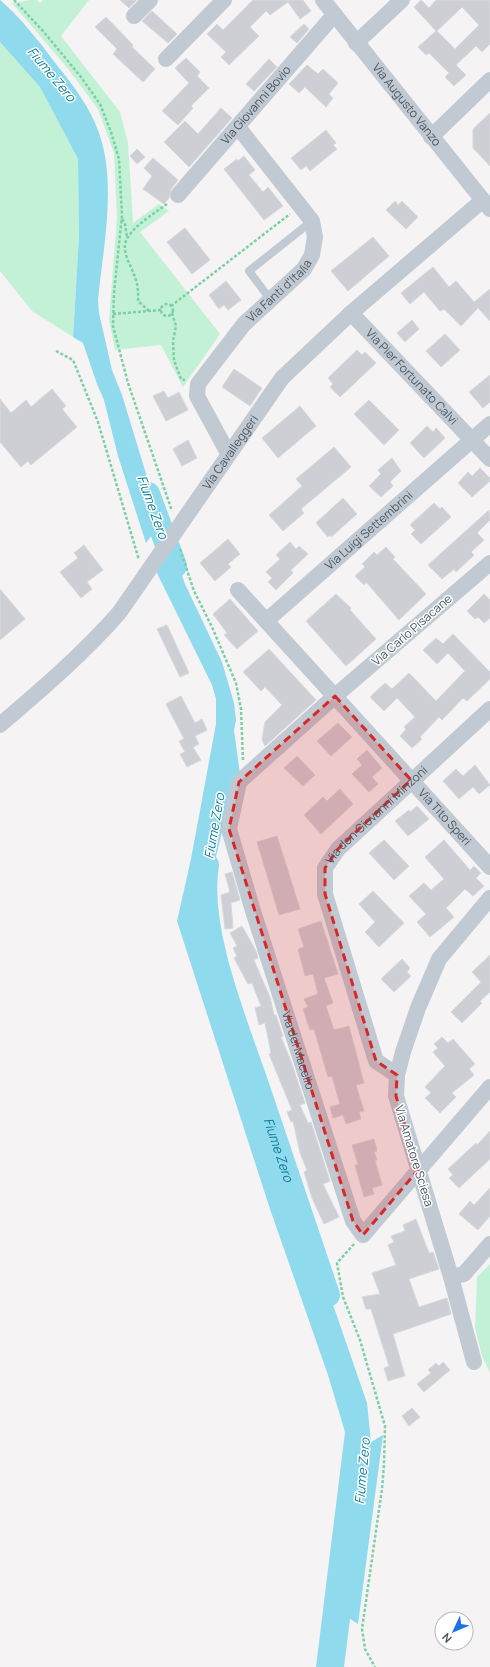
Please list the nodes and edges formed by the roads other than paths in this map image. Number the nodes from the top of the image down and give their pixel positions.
1 (150, 0) edge
2 (224, 0) edge
3 (323, 0) edge
4 (402, 0) edge
5 (334, 15) junction
6 (134, 16) dead end
7 (356, 43) junction
8 (166, 59) dead end
9 (490, 80) edge
10 (238, 128) junction
11 (431, 137) junction
12 (178, 195) road end
13 (486, 204) edge
14 (312, 221) junction
15 (270, 299) junction
16 (351, 313) junction
17 (490, 424) edge
18 (472, 440) junction
19 (228, 453) junction
20 (490, 459) edge
21 (490, 564) edge
22 (238, 590) dead end
23 (266, 621) junction
24 (334, 696) junction
25 (490, 709) edge
26 (0, 725) edge
27 (411, 780) junction
28 (490, 867) edge
29 (490, 898) edge
30 (398, 1075) junction
31 (490, 1087) edge
32 (418, 1170) junction
33 (490, 1244) edge
34 (451, 1277) junction
35 (474, 1362) dead end

1 - 6 street
2 - 8 street
3 - 5 street, Via Augusto Vanzo
4 - 7 street
5 - 7 street, Via Augusto Vanzo
5 - 10 street, Via Giovanni Bovio
7 - 11 street, Via Augusto Vanzo
9 - 11 street
10 - 12 street, Via Giovanni Bovio
10 - 14 street
11 - 13 street, Via Augusto Vanzo
13 - 16 street, Via Cavalleggeri
14 - 15 street, Via Fanti d'Italia
14 - 15 lane
15 - 19 street, Via Fanti d'Italia
16 - 18 street, Via Pier Fortunato Calvi
16 - 19 street, Via Cavalleggeri
17 - 18 street
18 - 20 street, Via Pier Fortunato Calvi
18 - 23 street, Via Luigi Settembrini
19 - 26 street, Via Cavalleggeri
21 - 24 street, Via Carlo Pisacane
22 - 23 street, Via Tito Speri
23 - 24 street, Via Tito Speri
24 - 27 street, Via Tito Speri
24 - 32 street, Via del Macello
25 - 27 street, Via don Giovanni Minzoni
27 - 28 street, Via Tito Speri
27 - 30 street, Via don Giovanni Minzoni
29 - 30 street, Via Amatore Sciesa
30 - 32 street, Via Amatore Sciesa
31 - 32 street
32 - 34 street, Via Amatore Sciesa
33 - 34 street
34 - 35 street, Via Amatore Sciesa

